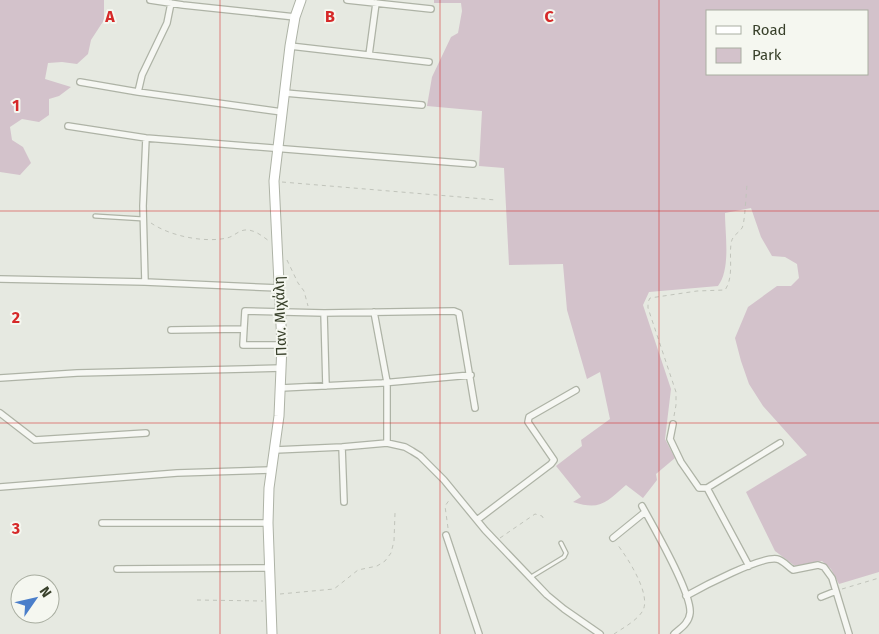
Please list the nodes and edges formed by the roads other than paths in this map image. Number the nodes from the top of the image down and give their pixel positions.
1 (150, 0) edge
2 (301, 0) edge
3 (347, 0) edge
4 (171, 3) junction
5 (376, 3) junction
6 (431, 8) dead end
7 (296, 17) junction
8 (290, 46) junction
9 (369, 55) junction
10 (429, 62) dead end
11 (80, 82) dead end
12 (138, 92) junction
13 (285, 93) junction
14 (422, 105) dead end
15 (282, 112) junction
16 (68, 126) dead end
17 (146, 138) junction
18 (277, 148) junction
19 (473, 164) dead end
20 (95, 216) dead end
21 (144, 219) junction
22 (0, 279) edge
23 (144, 282) junction
24 (278, 288) junction
25 (281, 311) junction
26 (374, 312) junction
27 (324, 313) junction
28 (244, 329) junction
29 (171, 330) dead end
30 (282, 345) junction
31 (282, 368) junction
32 (471, 375) junction
33 (0, 378) edge
34 (386, 382) junction
35 (326, 386) junction
36 (281, 388) junction
37 (576, 390) dead end
38 (475, 408) dead end
39 (0, 414) edge
40 (673, 424) road end
41 (146, 433) dead end
42 (780, 443) dead end
43 (387, 444) junction
44 (342, 447) junction
45 (275, 450) junction
46 (272, 470) junction
47 (0, 487) edge
48 (708, 488) junction
49 (344, 502) dead end
50 (477, 520) junction
51 (102, 523) dead end
52 (268, 523) junction
53 (446, 535) road end
54 (613, 538) road end
55 (561, 543) dead end
56 (749, 566) junction
57 (269, 568) junction
58 (117, 569) dead end
59 (531, 577) junction
60 (836, 591) junction
61 (686, 596) junction
62 (821, 597) dead end
63 (272, 634) edge
64 (479, 634) edge
65 (600, 634) edge
66 (674, 634) edge
67 (849, 634) edge

1 - 4 street
2 - 7 street, Παν. Μιχάλη
3 - 5 street
4 - 7 street
4 - 12 street
5 - 6 street
5 - 9 street
7 - 8 street, Παν. Μιχάλη
8 - 9 street
8 - 13 street, Παν. Μιχάλη
9 - 10 street
11 - 12 street
12 - 15 street
13 - 14 street
13 - 15 street, Παν. Μιχάλη
15 - 18 street, Παν. Μιχάλη
16 - 17 street
17 - 18 street
17 - 21 street
18 - 19 street
18 - 24 street, Παν. Μιχάλη
20 - 21 lane
21 - 23 street
22 - 23 street
23 - 24 street
24 - 25 street, Παν. Μιχάλη
25 - 27 street
25 - 28 street
25 - 30 street, Παν. Μιχάλη
26 - 27 street
26 - 32 street
26 - 34 street
27 - 35 street
28 - 29 street
28 - 30 street
30 - 31 street, Παν. Μιχάλη
31 - 33 street
31 - 36 street, Παν. Μιχάλη
32 - 34 street
32 - 38 street
34 - 35 street
34 - 43 street
35 - 36 street
36 - 45 street, Παν. Μιχάλη
37 - 50 street
39 - 41 street
40 - 48 street
42 - 48 street
43 - 44 street
43 - 50 street
44 - 45 street
44 - 49 street
45 - 46 street, Παν. Μιχάλη
46 - 47 street
46 - 52 street, Παν. Μιχάλη
48 - 56 street
50 - 59 street
51 - 52 street
52 - 57 street, Παν. Μιχάλη
53 - 64 street
54 - 61 street
55 - 59 lane
56 - 60 street
56 - 61 street
57 - 58 street
57 - 63 street, Παν. Μιχάλη
59 - 65 street
60 - 62 street
60 - 67 street
61 - 66 street

